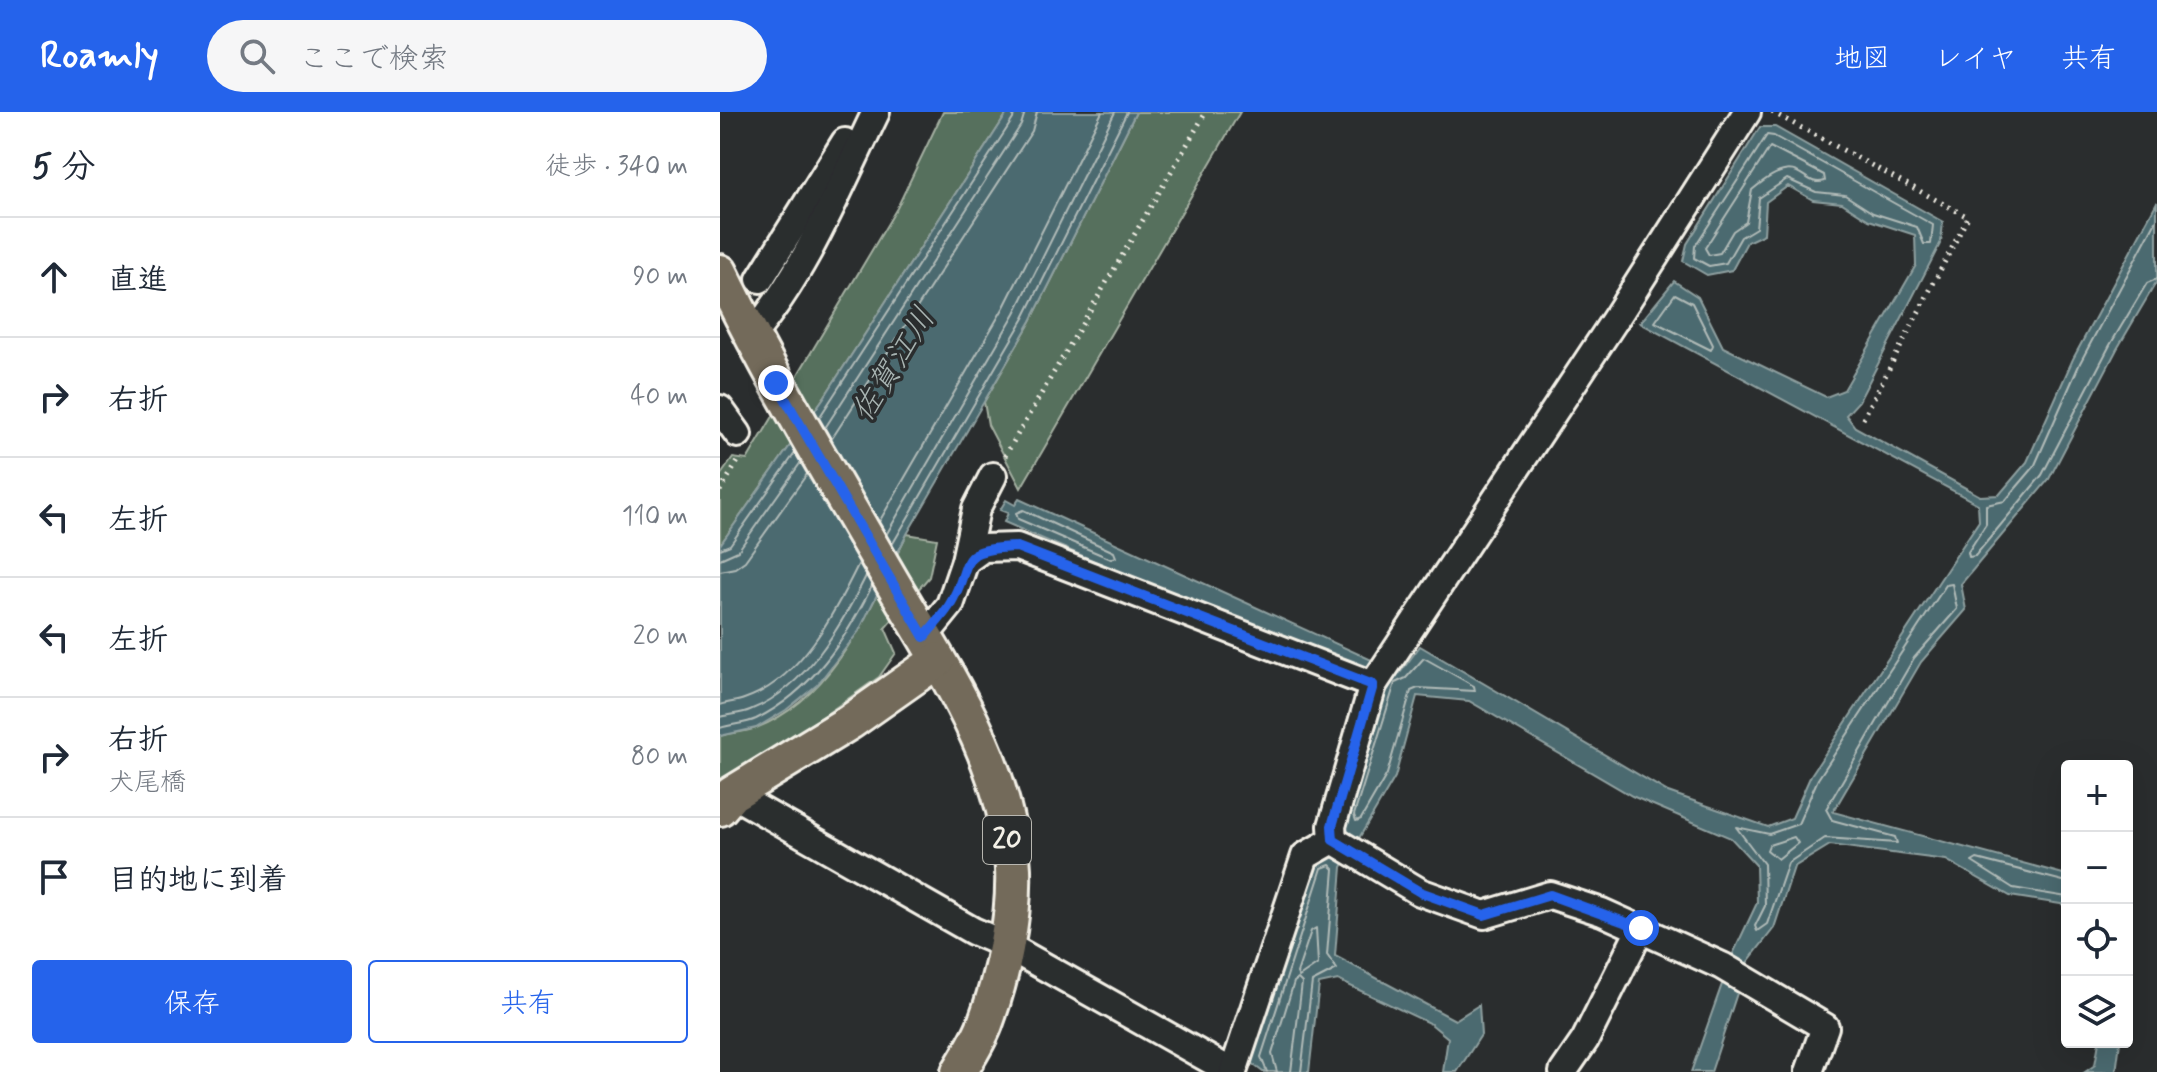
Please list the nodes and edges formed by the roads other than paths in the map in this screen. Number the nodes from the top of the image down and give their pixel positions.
1 (865, 112) edge
2 (876, 112) edge
3 (1747, 112) edge
4 (720, 272) edge
5 (760, 279) dead end
6 (751, 336) junction
7 (720, 409) edge
8 (738, 434) road end
9 (993, 476) road end
10 (965, 561) junction
11 (925, 639) junction
12 (1373, 685) junction
13 (726, 801) edge
14 (1333, 840) junction
15 (1641, 928) junction
16 (1006, 945) junction
17 (959, 1072) edge
18 (1233, 1072) edge
19 (1563, 1072) edge
20 (1809, 1072) edge

1 - 5 street
2 - 6 street
3 - 12 street
4 - 6 main road, 20
6 - 11 main road, 20
7 - 8 street
9 - 10 street
10 - 11 street
10 - 12 street
11 - 13 main road
11 - 16 main road, 20
12 - 14 street
13 - 16 street
14 - 15 street
14 - 18 street
15 - 19 street
15 - 20 street
16 - 17 main road, 20
16 - 18 street

